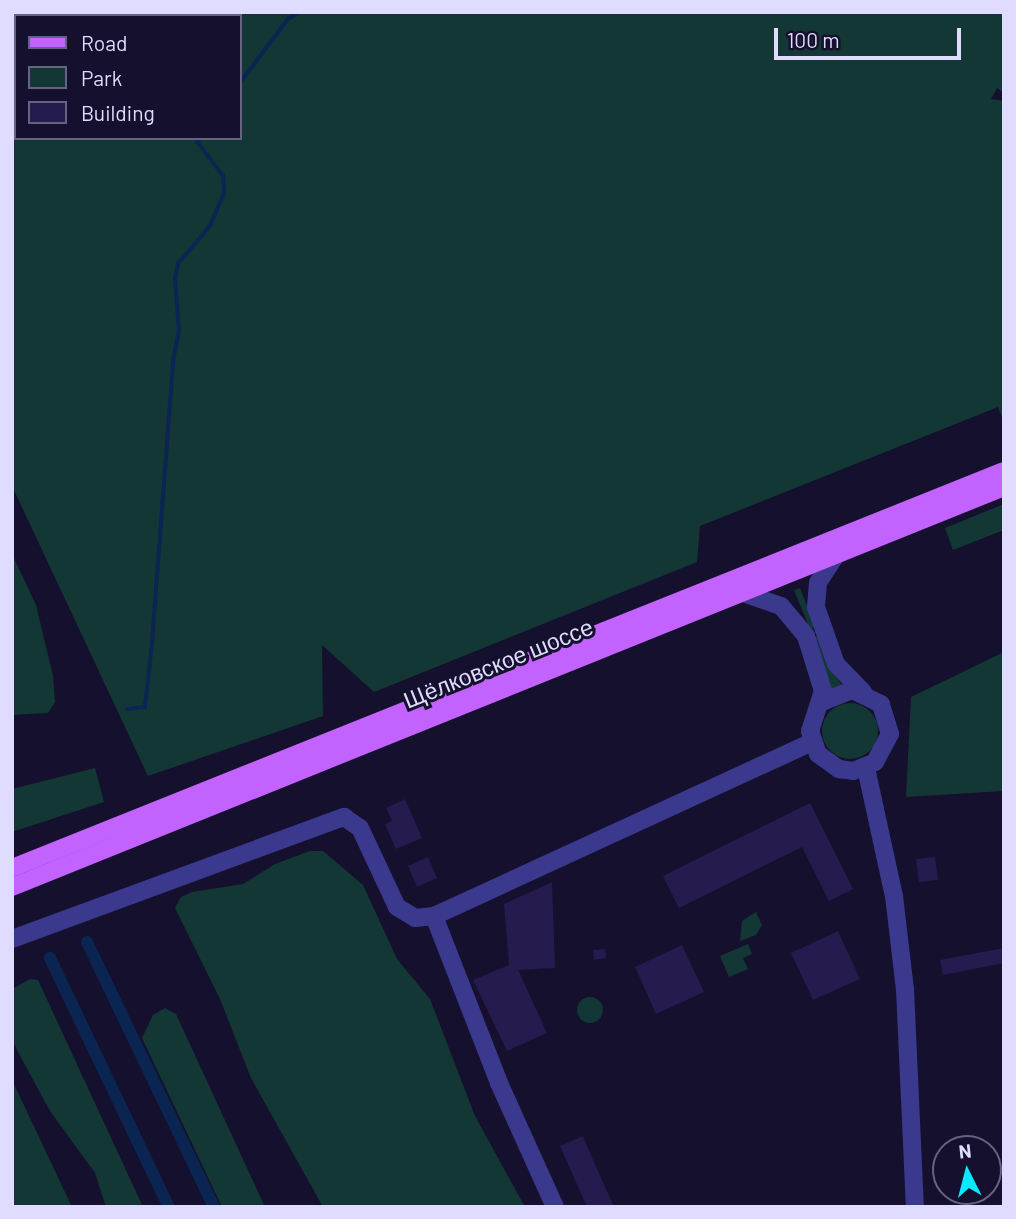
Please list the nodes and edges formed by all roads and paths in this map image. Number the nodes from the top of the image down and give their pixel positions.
1 (1004, 471) edge
2 (1004, 487) edge
3 (835, 555) junction
4 (743, 593) junction
5 (863, 692) junction
6 (822, 702) junction
7 (812, 742) junction
8 (866, 768) junction
9 (12, 868) edge
10 (12, 887) edge
11 (434, 916) junction
12 (12, 939) edge
13 (555, 1207) edge
14 (915, 1207) edge

1 - 9 main road, Щёлковское шоссе
2 - 3 main road, Щёлковское шоссе
3 - 4 main road, Щёлковское шоссе
3 - 5 street
4 - 6 street
4 - 10 main road, Щёлковское шоссе
5 - 6 street
5 - 8 street
6 - 7 street
7 - 8 street
7 - 11 street
8 - 14 street
11 - 12 street
11 - 13 street

